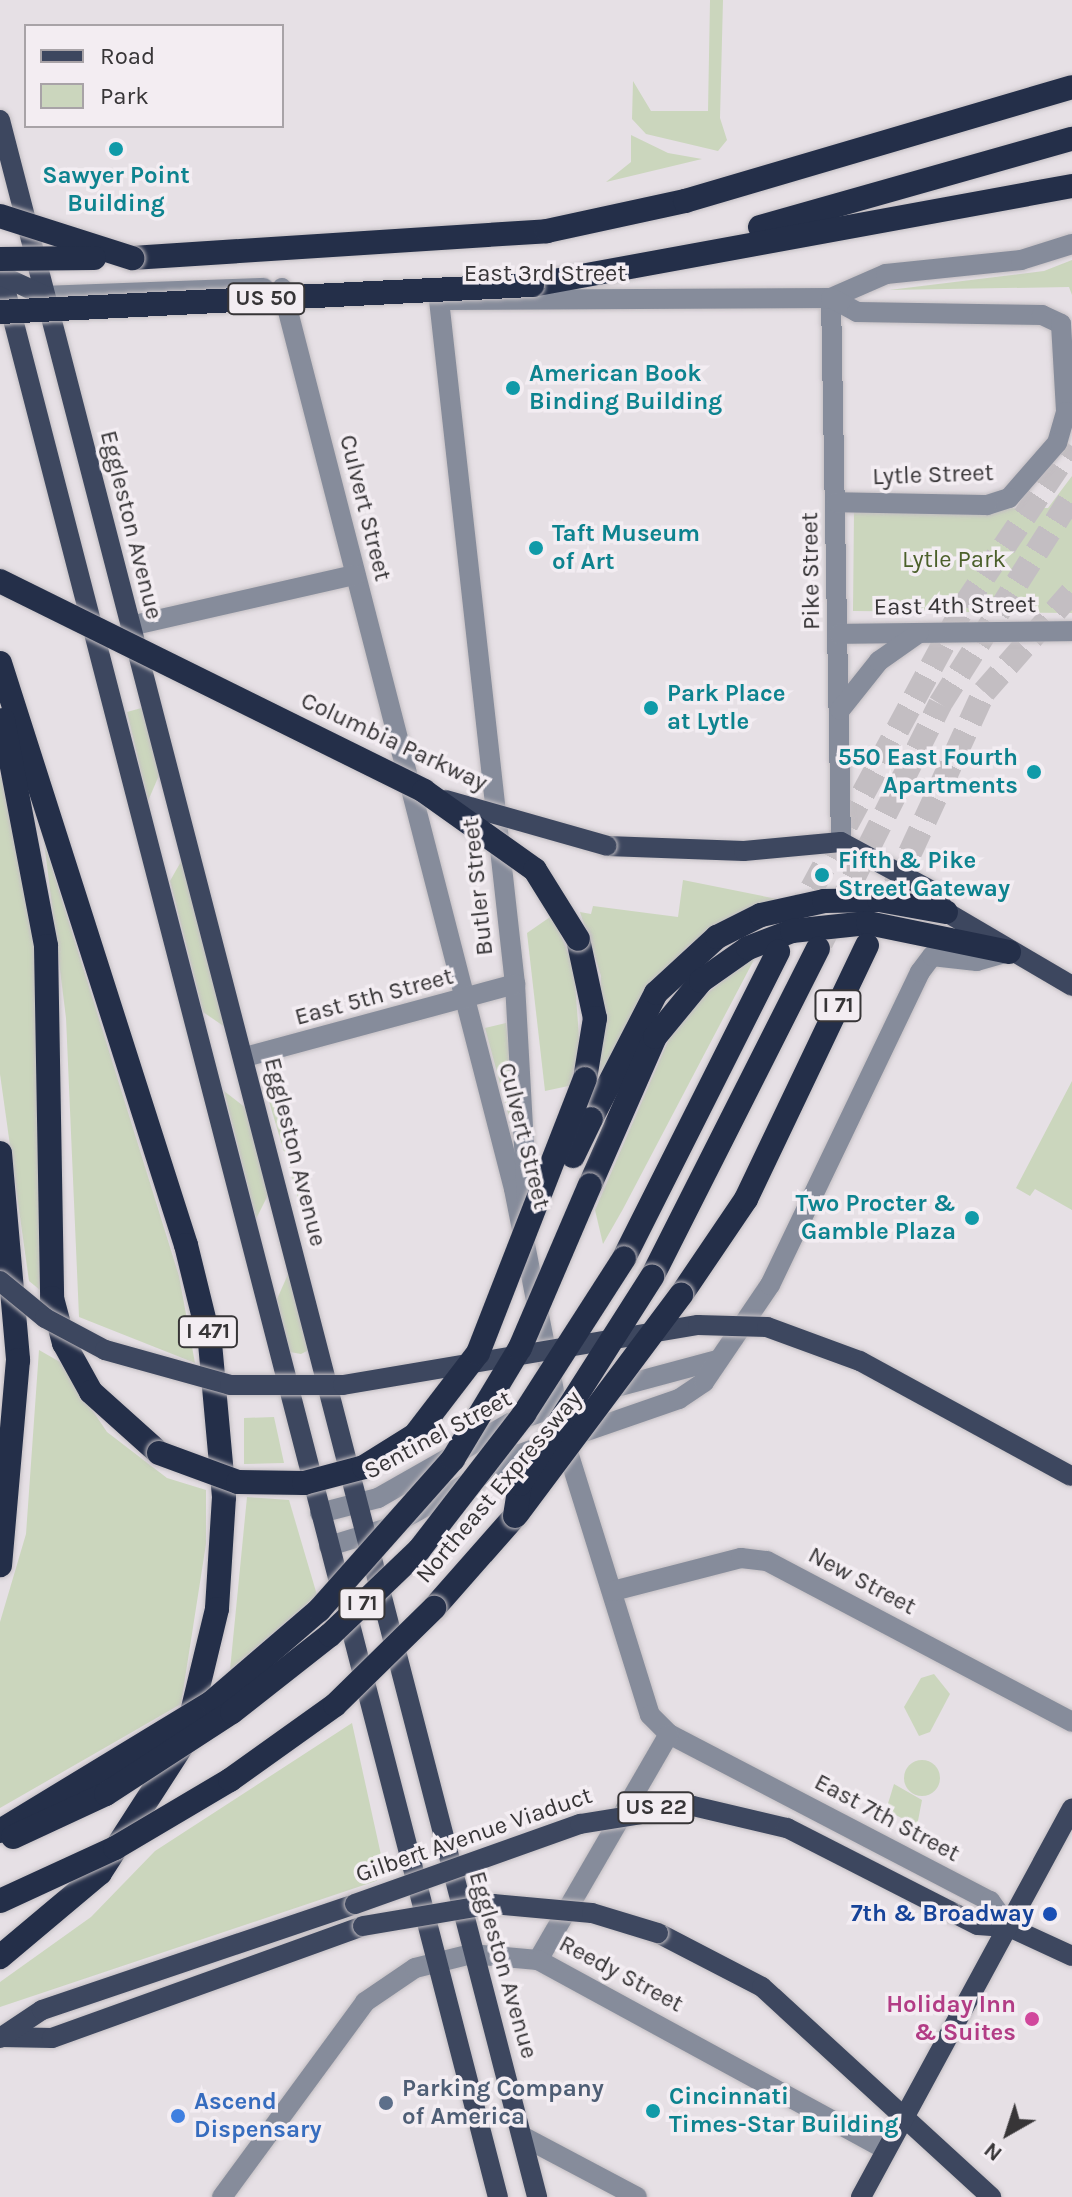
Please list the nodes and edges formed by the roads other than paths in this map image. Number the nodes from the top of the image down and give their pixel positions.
1 (1072, 89) edge
2 (0, 120) edge
3 (1072, 139) edge
4 (1072, 186) edge
5 (0, 216) edge
6 (1072, 244) edge
7 (132, 258) junction
8 (644, 266) junction
9 (0, 270) edge
10 (282, 288) junction
11 (45, 296) junction
12 (831, 298) junction
13 (439, 300) junction
14 (0, 312) edge
15 (1042, 315) joint
16 (8, 340) edge
17 (836, 502) junction
18 (355, 575) junction
19 (0, 581) edge
20 (130, 626) junction
21 (924, 630) junction
22 (1072, 631) edge
23 (839, 634) junction
24 (0, 663) edge
25 (840, 710) junction
26 (0, 711) edge
27 (424, 791) junction
28 (841, 842) junction
29 (946, 912) junction
30 (867, 945) tunnel mouth
31 (818, 949) tunnel mouth
32 (778, 952) dead end
33 (1009, 952) junction
34 (515, 984) junction
35 (1072, 986) edge
36 (463, 1001) junction
37 (245, 1057) junction
38 (0, 1153) edge
39 (523, 1273) junction
40 (0, 1281) edge
41 (717, 1360) junction
42 (557, 1407) junction
43 (563, 1436) junction
44 (1072, 1476) edge
45 (356, 1506) junction
46 (320, 1513) junction
47 (515, 1516) junction
48 (364, 1536) junction
49 (329, 1546) junction
50 (0, 1565) edge
51 (613, 1591) junction
52 (1072, 1722) edge
53 (669, 1734) junction
54 (1072, 1809) edge
55 (0, 1831) edge
56 (0, 1844) edge
57 (0, 1901) edge
58 (1009, 1927) junction
59 (471, 1954) junction
60 (1072, 1956) edge
61 (0, 1957) edge
62 (538, 1960) junction
63 (436, 1962) junction
64 (1, 2038) edge
65 (906, 2116) junction
66 (522, 2136) junction
67 (886, 2150) junction
68 (222, 2197) edge
69 (498, 2197) edge
70 (537, 2197) edge
71 (637, 2197) edge
72 (861, 2197) edge
73 (991, 2197) edge

1 - 7 highway, US 50
2 - 11 main road, Eggleston Avenue
3 - 8 highway, US 50
4 - 8 highway
5 - 7 highway, bridge
6 - 12 street
7 - 9 highway, US 50, bridge
8 - 14 highway, US 50, bridge
9 - 11 main road, East 3rd Street
9 - 16 main road
10 - 11 street, East 3rd Street
10 - 13 street, East 3rd Street
10 - 18 street, Culvert Street
11 - 16 main road
11 - 20 main road, Eggleston Avenue
12 - 13 street, East 3rd Street
12 - 15 street, East 3rd Street
12 - 17 street, Pike Street
13 - 34 street, Butler Street
15 - 17 street, Lytle Street
16 - 46 main road
17 - 23 street, Pike Street
18 - 20 street
18 - 36 street, Culvert Street
19 - 27 highway, Columbia Parkway, bridge
20 - 37 main road, Eggleston Avenue
21 - 22 street, East 4th Street
21 - 23 street, East 4th Street
21 - 25 street
23 - 25 street, Pike Street
24 - 61 highway, I 471
25 - 28 street, Pike Street
26 - 39 highway, bridge
27 - 28 main road, Columbia Parkway, bridge
27 - 39 highway, bridge
28 - 29 main road
29 - 33 main road
29 - 39 highway, bridge
30 - 47 highway, Northeast Expressway / I 71, bridge
31 - 47 highway, bridge
32 - 56 highway, Northeast Expressway / I 71, bridge
33 - 35 main road
33 - 41 street
33 - 55 highway, bridge
34 - 36 street, East 5th Street
34 - 39 street, Butler Street
36 - 37 street, East 5th Street
36 - 39 street, Culvert Street
37 - 45 main road, Eggleston Avenue
38 - 50 highway
39 - 42 street, Culvert Street
40 - 44 main road, bridge
41 - 42 street, Sentinel Street
41 - 43 street
42 - 43 street, Culvert Street
42 - 45 street, Sentinel Street
43 - 48 street
43 - 51 street, Culvert Street
45 - 46 street, Sentinel Street
45 - 48 main road, Eggleston Avenue
46 - 49 main road
47 - 57 highway, Northeast Expressway / I 71, bridge
48 - 49 street
48 - 59 main road, Eggleston Avenue
49 - 63 main road
51 - 52 street, New Street
51 - 53 street, Culvert Street
53 - 58 street, East 7th Street
53 - 62 street
54 - 58 main road
58 - 60 main road, East 7th Street / US 22
58 - 64 main road, Gilbert Avenue Viaduct / US 22, bridge
58 - 65 main road
59 - 62 street, Reedy Street
59 - 63 street, Reedy Street
59 - 66 main road, Eggleston Avenue
62 - 67 street, Reedy Street
63 - 68 street, Reedy Street
63 - 69 main road
64 - 65 main road, Gilbert Avenue Viaduct / US 22, bridge
65 - 67 main road
65 - 73 main road, US 22
66 - 70 main road, Eggleston Avenue
66 - 71 street
67 - 72 main road

